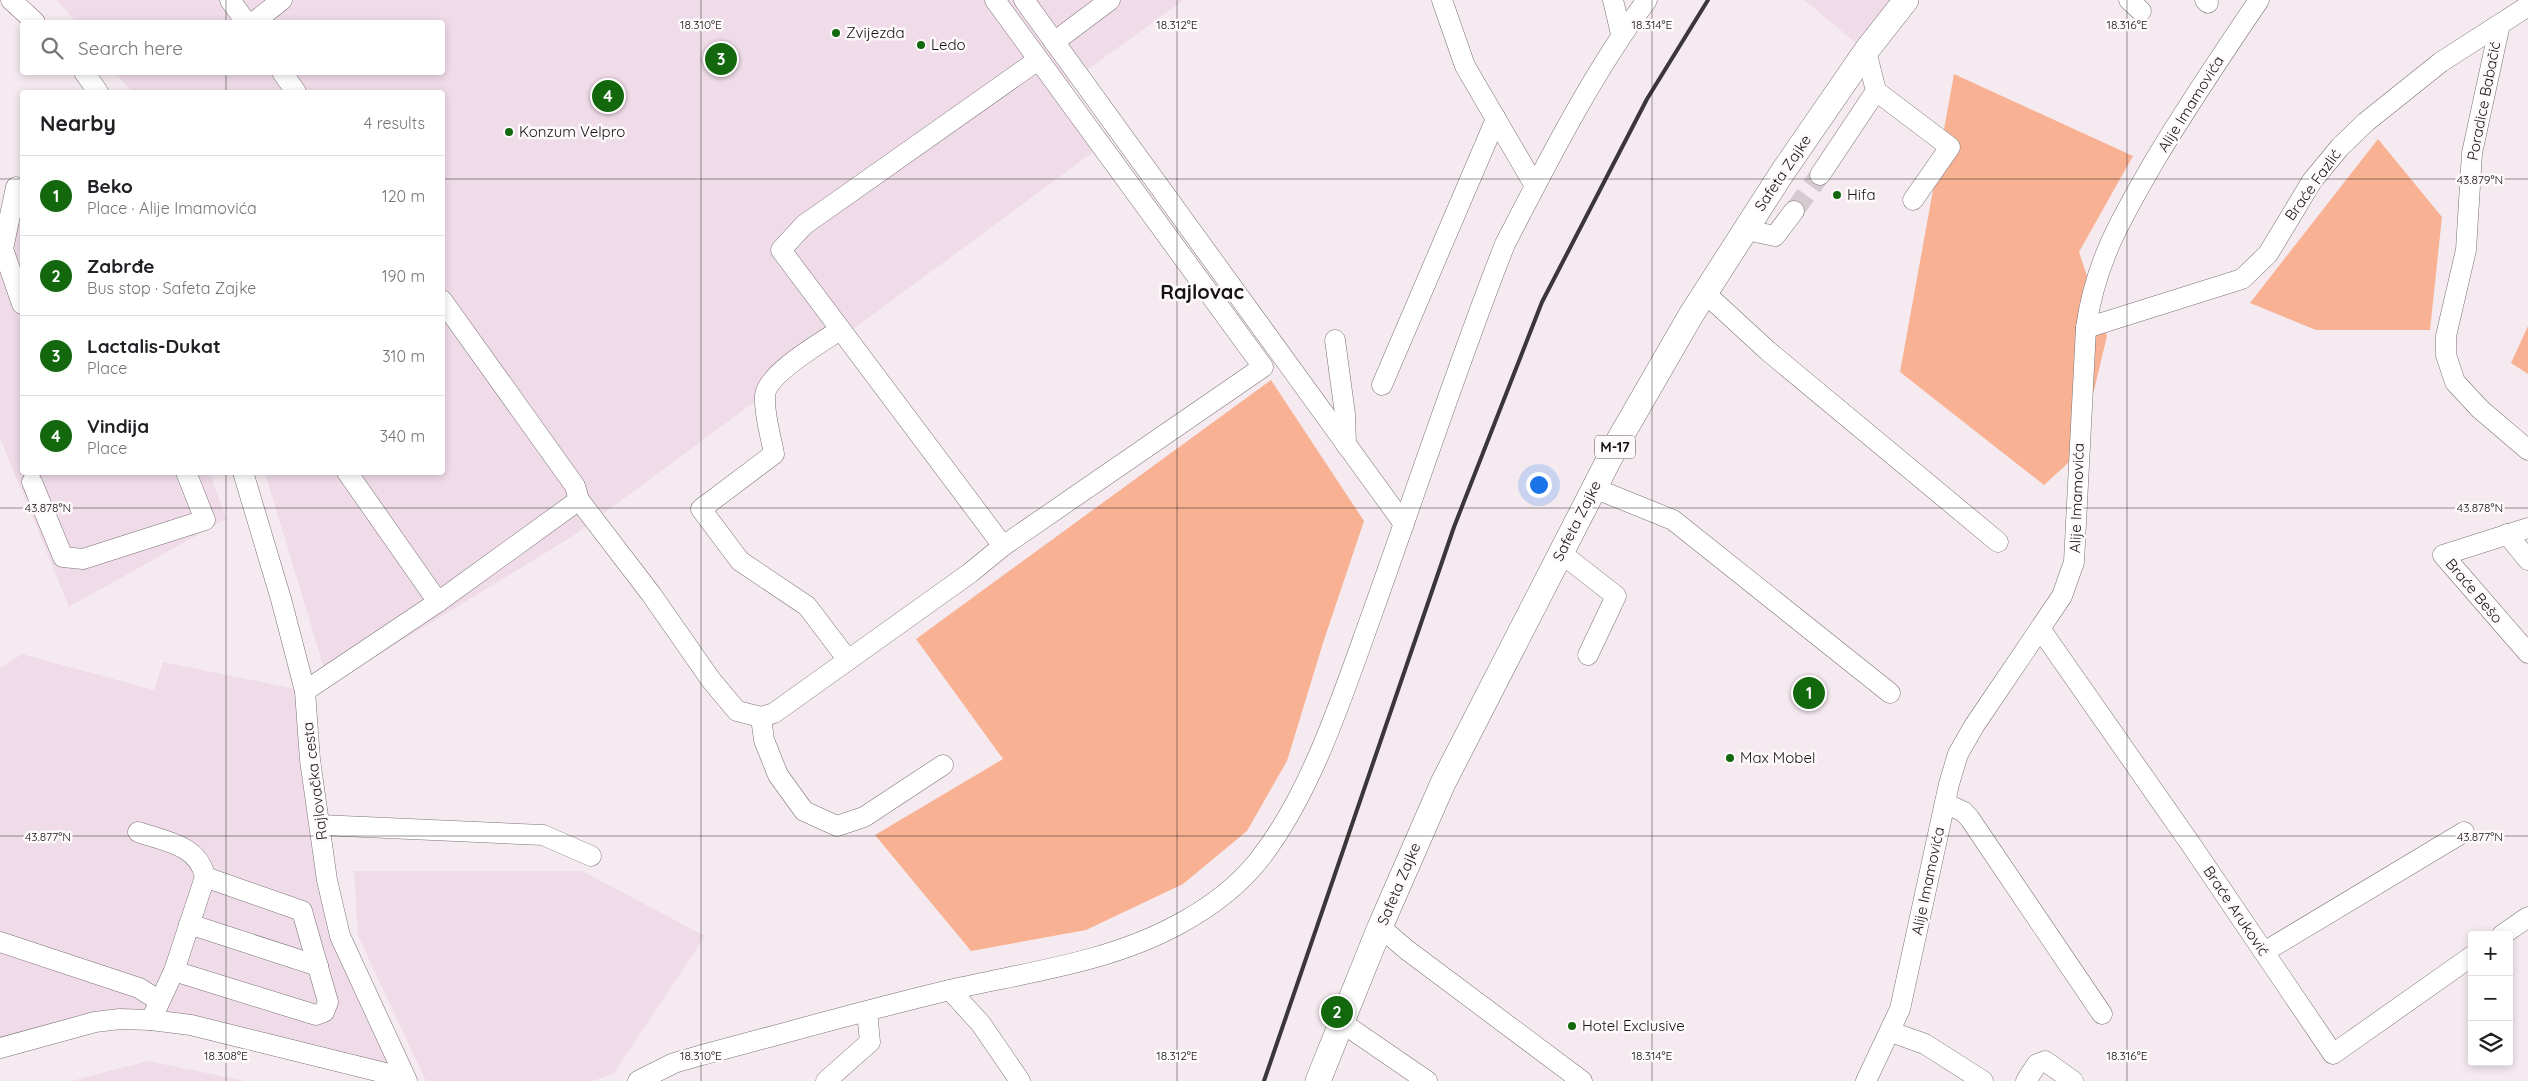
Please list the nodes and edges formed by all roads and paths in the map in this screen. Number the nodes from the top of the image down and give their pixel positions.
1 (11, 0) edge
2 (230, 0) edge
3 (282, 0) edge
4 (995, 0) edge
5 (1024, 0) edge
6 (1110, 0) edge
7 (1442, 0) edge
8 (1612, 0) edge
9 (1647, 0) edge
10 (1906, 0) edge
11 (2259, 0) edge
12 (2528, 6) edge
13 (33, 20) edge
14 (245, 20) edge
15 (257, 20) edge
16 (2500, 24) junction
17 (1621, 34) junction
18 (1054, 42) junction
19 (1866, 51) junction
20 (1038, 60) junction
21 (86, 75) edge
22 (284, 75) edge
23 (97, 90) edge
24 (295, 90) edge
25 (1876, 91) junction
26 (1496, 119) junction
27 (1820, 175) tunnel mouth
28 (1535, 186) junction
29 (13, 189) edge
30 (1913, 200) dead end
31 (1794, 211) tunnel mouth
32 (1746, 230) junction
33 (20, 292) edge
34 (1705, 293) junction
35 (445, 304) edge
36 (2086, 328) junction
37 (840, 330) junction
38 (1335, 340) dead end
39 (1382, 385) dead end
40 (1346, 445) junction
41 (2528, 450) edge
42 (187, 475) edge
43 (245, 475) edge
44 (349, 475) edge
45 (32, 482) dead end
46 (1594, 488) junction
47 (579, 500) junction
48 (1404, 524) junction
49 (2528, 528) edge
50 (2507, 534) junction
51 (1998, 542) dead end
52 (1003, 546) junction
53 (1561, 553) junction
54 (2528, 560) edge
55 (438, 602) junction
56 (2041, 630) junction
57 (2528, 653) edge
58 (1588, 656) dead end
59 (848, 660) junction
60 (305, 691) junction
61 (1890, 693) dead end
62 (761, 716) junction
63 (943, 764) dead end
64 (1945, 803) junction
65 (320, 825) junction
66 (138, 832) dead end
67 (2464, 832) dead end
68 (591, 856) dead end
69 (205, 877) junction
70 (2528, 918) edge
71 (189, 924) junction
72 (1380, 927) junction
73 (2508, 931) edge
74 (0, 942) edge
75 (2264, 952) junction
76 (2468, 959) edge
77 (318, 966) junction
78 (174, 971) junction
79 (950, 990) junction
80 (158, 1000) junction
81 (867, 1012) junction
82 (2102, 1014) dead end
83 (151, 1020) junction
84 (1341, 1022) junction
85 (1891, 1032) junction
86 (0, 1048) edge
87 (406, 1080) edge
88 (638, 1081) edge
89 (826, 1081) edge
90 (1020, 1081) edge
91 (1318, 1081) edge
92 (1427, 1081) edge
93 (1582, 1081) edge
94 (1866, 1081) edge
95 (1983, 1081) edge
96 (2026, 1081) edge
97 (2073, 1081) edge

1 - 13 street
2 - 14 street
3 - 15 street
4 - 20 street
5 - 18 street
6 - 18 street
7 - 26 street
8 - 17 street
9 - 17 street
10 - 19 main road, Safeta Zajke / M-17
11 - 36 street, Alije Imamovića
12 - 16 street, Braće Fazlić
16 - 36 street, Braće Fazlić
16 - 41 street, Poradice Babačić
17 - 28 street
18 - 40 street
19 - 25 street
19 - 32 main road, Safeta Zajke / M-17
20 - 37 street
20 - 52 street
21 - 23 street
22 - 24 street
25 - 27 street
25 - 30 street
26 - 28 street
26 - 39 street
28 - 48 street
29 - 33 street
31 - 32 street
32 - 34 main road, Safeta Zajke / M-17
34 - 46 main road, Safeta Zajke / M-17
34 - 51 street
35 - 47 street
36 - 56 street, Alije Imamovića
37 - 52 street
37 - 59 street
38 - 40 street
40 - 48 street
42 - 45 street
43 - 60 street, Rajlovačka cesta
44 - 55 street
46 - 53 main road, Safeta Zajke / M-17
46 - 61 street
47 - 55 street
47 - 62 street
48 - 79 street
49 - 50 street, Braće Bešo
50 - 54 street
50 - 57 street, Braće Bešo
52 - 59 street
53 - 58 street
53 - 72 main road, Safeta Zajke / M-17
55 - 60 street
56 - 64 street, Alije Imamovića
56 - 75 street, Braće Aruković
59 - 62 street
60 - 65 street, Rajlovačka cesta
62 - 63 street
64 - 82 street
64 - 85 street, Alije Imamovića
65 - 68 street
65 - 87 street, Rajlovačka cesta
66 - 69 street
67 - 75 street
69 - 71 street
69 - 77 street
70 - 73 street
71 - 77 street
71 - 78 street
72 - 84 main road, Safeta Zajke / M-17
72 - 93 street
74 - 80 street
75 - 76 street, Braće Aruković
77 - 78 street
78 - 80 street
79 - 81 street
79 - 90 street
80 - 83 street
81 - 88 street
81 - 89 street
83 - 86 street
83 - 87 street
84 - 91 main road, Safeta Zajke / M-17
84 - 92 street
85 - 94 street, Alije Imamovića
85 - 95 street
96 - 97 street

